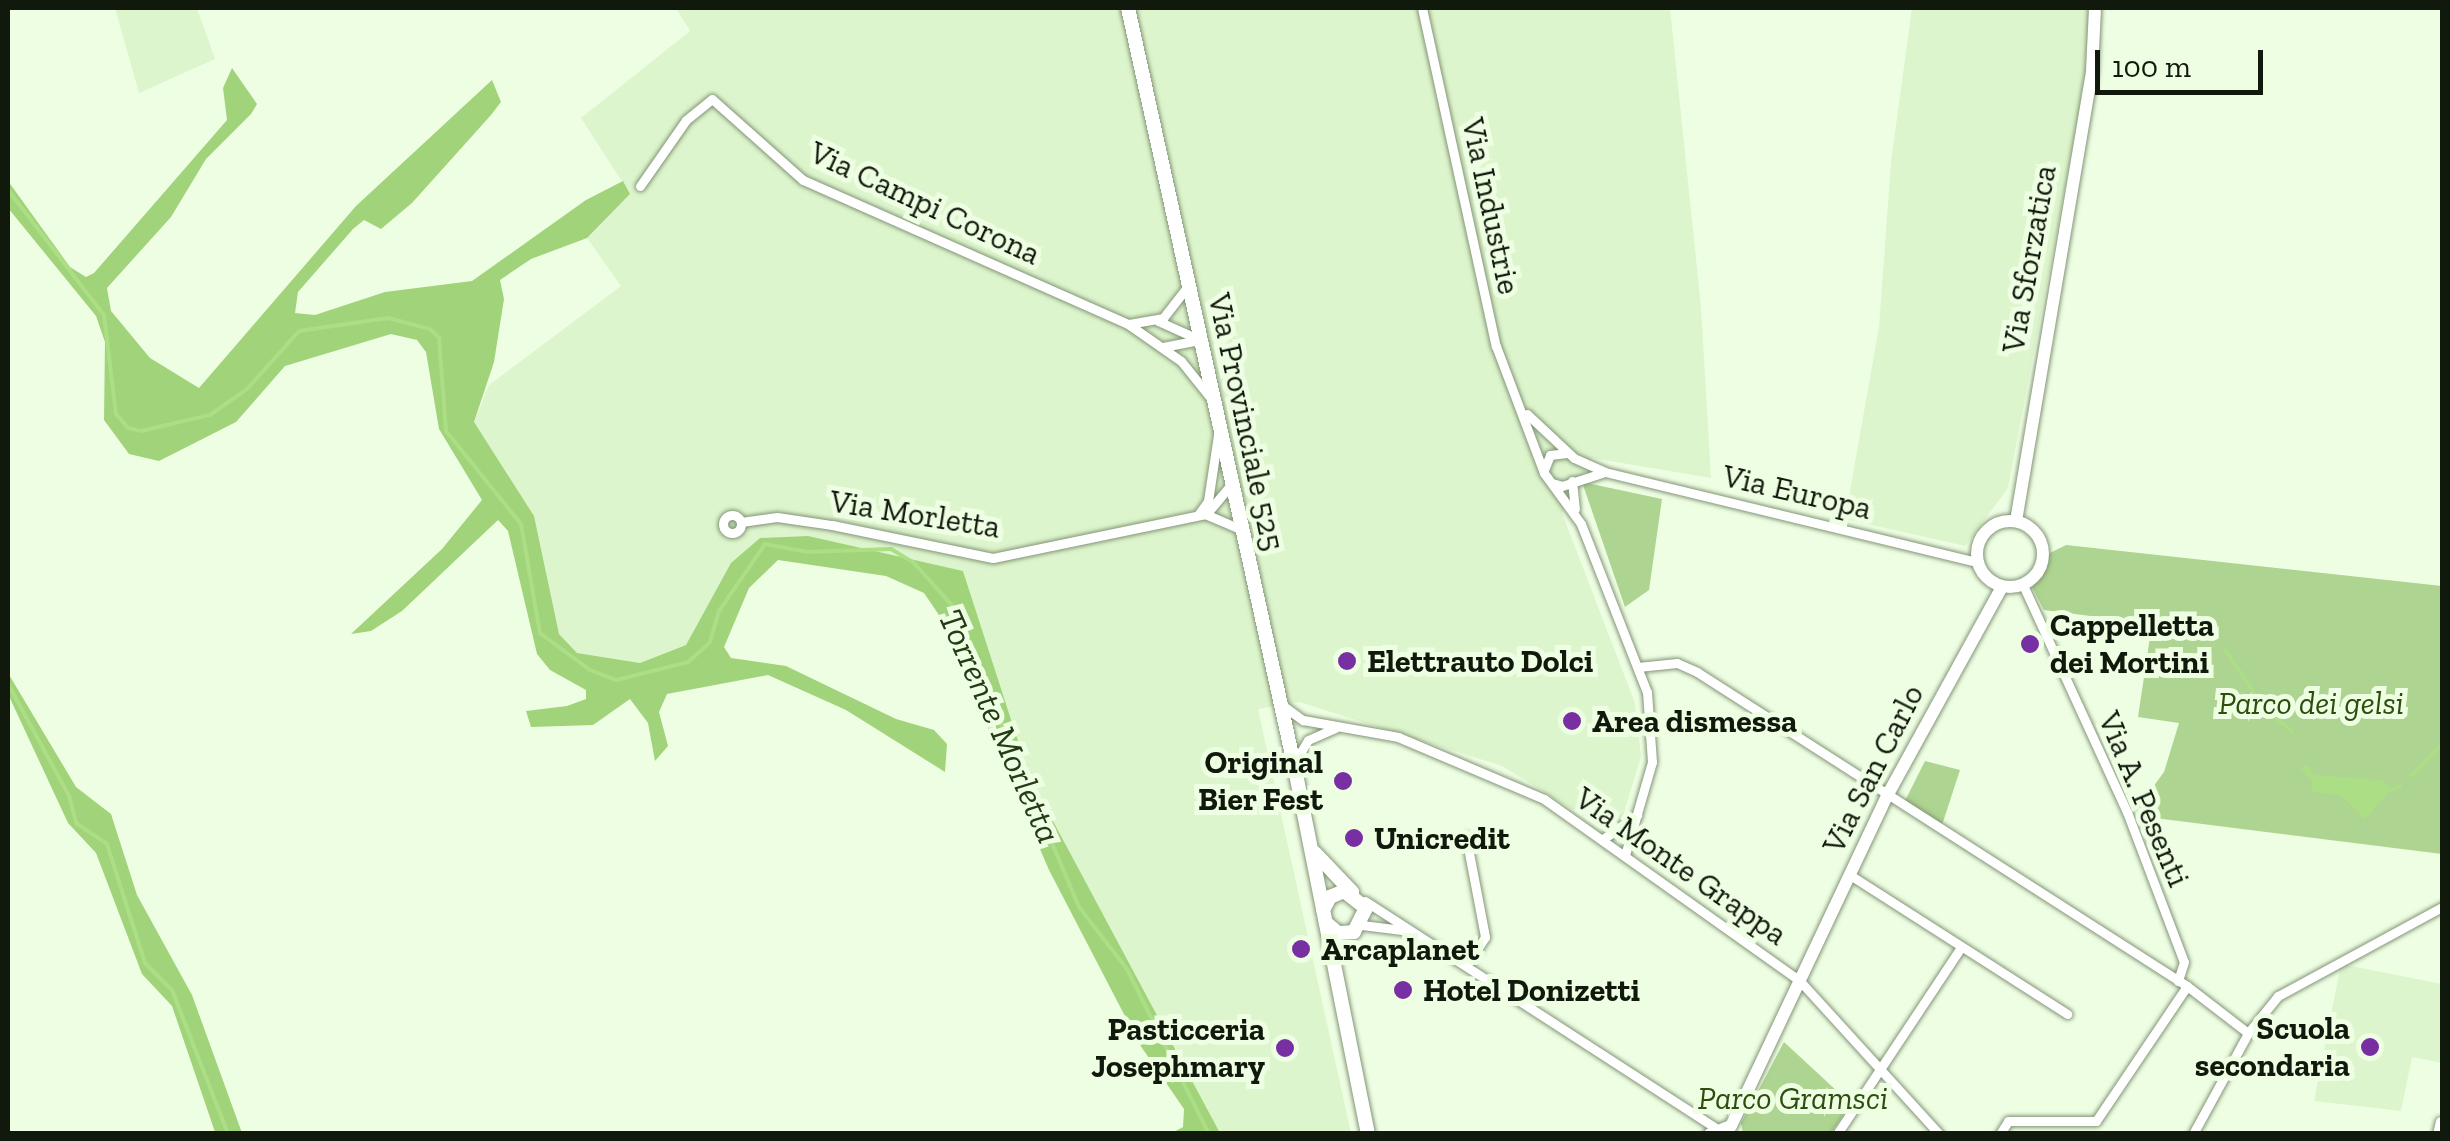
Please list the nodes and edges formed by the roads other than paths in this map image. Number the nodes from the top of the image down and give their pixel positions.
1 (1128, 8) edge
2 (1422, 8) edge
3 (2096, 8) edge
4 (640, 186) dead end
5 (1188, 284) junction
6 (1158, 321) junction
7 (1128, 324) junction
8 (1200, 340) junction
9 (1160, 346) junction
10 (1213, 400) junction
11 (1524, 410) junction
12 (1219, 427) junction
13 (1570, 456) junction
14 (1605, 472) junction
15 (1546, 476) junction
16 (1573, 480) junction
17 (1232, 484) junction
18 (1575, 510) junction
19 (1201, 514) junction
20 (741, 522) dead end
21 (2016, 522) junction
22 (1242, 529) junction
23 (1978, 562) junction
24 (2023, 585) junction
25 (2002, 587) junction
26 (1638, 667) junction
27 (1280, 704) junction
28 (1338, 727) junction
29 (1294, 764) junction
30 (1886, 796) junction
31 (1639, 814) junction
32 (1466, 837) dead end
33 (1603, 839) junction
34 (1312, 849) junction
35 (1625, 856) junction
36 (1850, 875) junction
37 (1356, 894) junction
38 (2441, 909) edge
39 (1324, 917) junction
40 (1356, 929) junction
41 (1413, 931) junction
42 (1960, 949) junction
43 (1466, 965) junction
44 (1334, 972) junction
45 (1800, 981) junction
46 (2183, 983) junction
47 (2067, 1014) dead end
48 (2248, 1033) junction
49 (1882, 1067) junction
50 (2440, 1121) dead end
51 (1712, 1130) edge
52 (1734, 1130) edge
53 (1368, 1134) edge
54 (1837, 1134) edge
55 (1938, 1134) edge
56 (2000, 1134) edge
57 (2193, 1134) edge
58 (2437, 1134) edge

1 - 5 main road, Via Provinciale 525
2 - 11 street, Via Industrie
3 - 21 street, Via Sforzatica
4 - 7 street, Via Campi Corona
5 - 6 street
5 - 8 main road, Via Provinciale 525
6 - 7 street, Via Campi Corona
6 - 8 street
7 - 9 street, Via Campi Corona
8 - 9 street
8 - 10 main road, Via Provinciale 525
9 - 10 street, Via Campi Corona
10 - 12 main road, Via Provinciale 525
11 - 13 street, Via Industrie
11 - 15 street, Via Industrie
12 - 17 main road, Via Provinciale 525
12 - 19 street
13 - 14 street, Via Europa
13 - 15 street
13 - 16 street, Via Industrie
14 - 16 street, Via Europa
14 - 23 street, Via Europa
15 - 16 street
15 - 18 street, Via Industrie
16 - 18 street, Via Industrie
17 - 19 street
17 - 22 main road, Via Provinciale 525
18 - 26 street, Via Industrie
19 - 20 street, Via Morletta
19 - 22 street
21 - 23 street
21 - 24 street
22 - 27 main road, Via Provinciale 525
23 - 25 street
24 - 25 street
24 - 46 street, Via A. Pesenti
25 - 30 street, Via San Carlo
26 - 30 street
26 - 31 street, Via Industrie
27 - 28 street
27 - 29 main road, Via Provinciale 525
28 - 29 street
28 - 33 street, Via Monte Grappa
29 - 34 main road, Via Provinciale 525
30 - 36 street, Via San Carlo
30 - 46 street
31 - 33 street
31 - 35 street, Via Industrie
32 - 43 street
33 - 35 street, Via Monte Grappa
34 - 37 main road
34 - 39 main road, Via Provinciale 525
35 - 45 street, Via Monte Grappa
36 - 42 street
36 - 45 street, Via San Carlo
37 - 39 main road
37 - 40 main road
37 - 41 street
38 - 48 street
39 - 40 main road
39 - 44 main road, Via Provinciale 525
40 - 41 street
40 - 44 main road
41 - 43 street
42 - 47 street
42 - 49 street
43 - 51 street
44 - 53 main road, Via Provinciale 525
45 - 49 street, Via Monte Grappa
45 - 52 street, Via San Carlo
46 - 48 street
46 - 56 street
48 - 57 street
49 - 54 street
49 - 55 street, Via Monte Grappa
50 - 58 street
51 - 52 street

